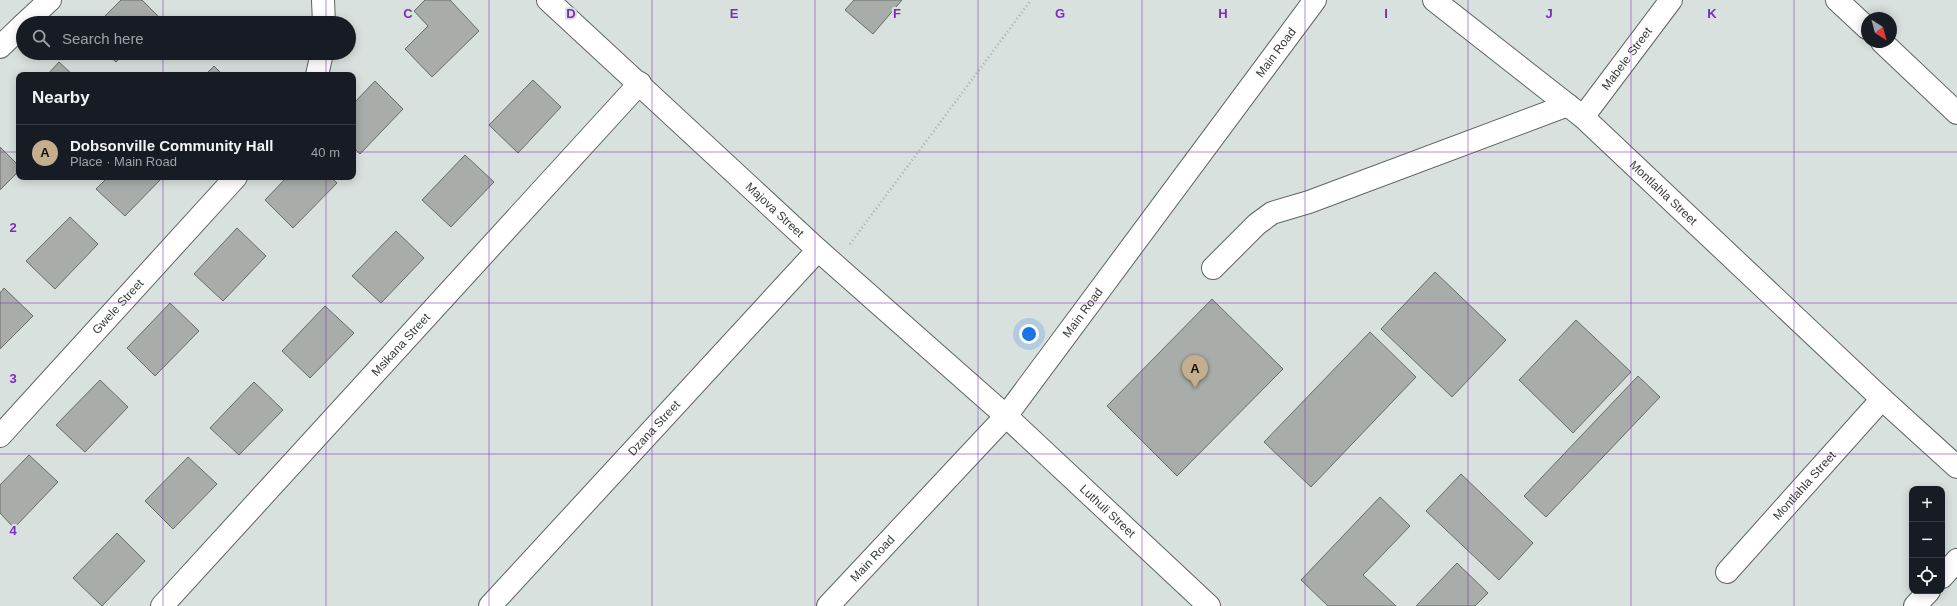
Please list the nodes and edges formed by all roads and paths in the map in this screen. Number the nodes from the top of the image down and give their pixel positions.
1 (50, 0) edge
2 (323, 0) edge
3 (548, 0) edge
4 (1031, 0) edge
5 (1315, 0) edge
6 (1434, 0) edge
7 (1671, 0) edge
8 (1837, 0) edge
9 (33, 16) edge
10 (324, 16) edge
11 (1861, 22) edge
12 (16, 32) edge
13 (0, 47) edge
14 (1888, 48) edge
15 (320, 60) edge
16 (318, 72) edge
17 (640, 84) junction
18 (1576, 111) junction
19 (1957, 114) edge
20 (233, 180) edge
21 (818, 250) junction
22 (835, 264) junction
23 (1213, 268) dead end
24 (1882, 399) junction
25 (1006, 416) junction
26 (0, 436) edge
27 (1957, 467) edge
28 (1957, 560) edge
29 (1727, 572) dead end
30 (1945, 574) edge
31 (1926, 594) edge
32 (162, 606) edge
33 (490, 606) edge
34 (828, 606) edge
35 (1209, 606) edge
36 (1915, 606) edge

1 - 9 street
2 - 10 street
3 - 17 street, Majova Street
4 - 22 path
5 - 25 street, Main Road
6 - 18 street, Montlahla Street
7 - 18 street, Mabele Street
8 - 11 street
12 - 13 street
14 - 19 street
15 - 16 street
17 - 21 street, Majova Street
17 - 32 street, Msikana Street
18 - 23 street
18 - 24 street, Montlahla Street
20 - 26 street, Gwele Street
21 - 22 street, Majova Street
21 - 33 street, Dzana Street
22 - 25 street, Majova Street
24 - 27 street, Montlahla Street
24 - 29 street, Montlahla Street
25 - 34 street, Main Road
25 - 35 street, Luthuli Street
28 - 30 street
31 - 36 street

